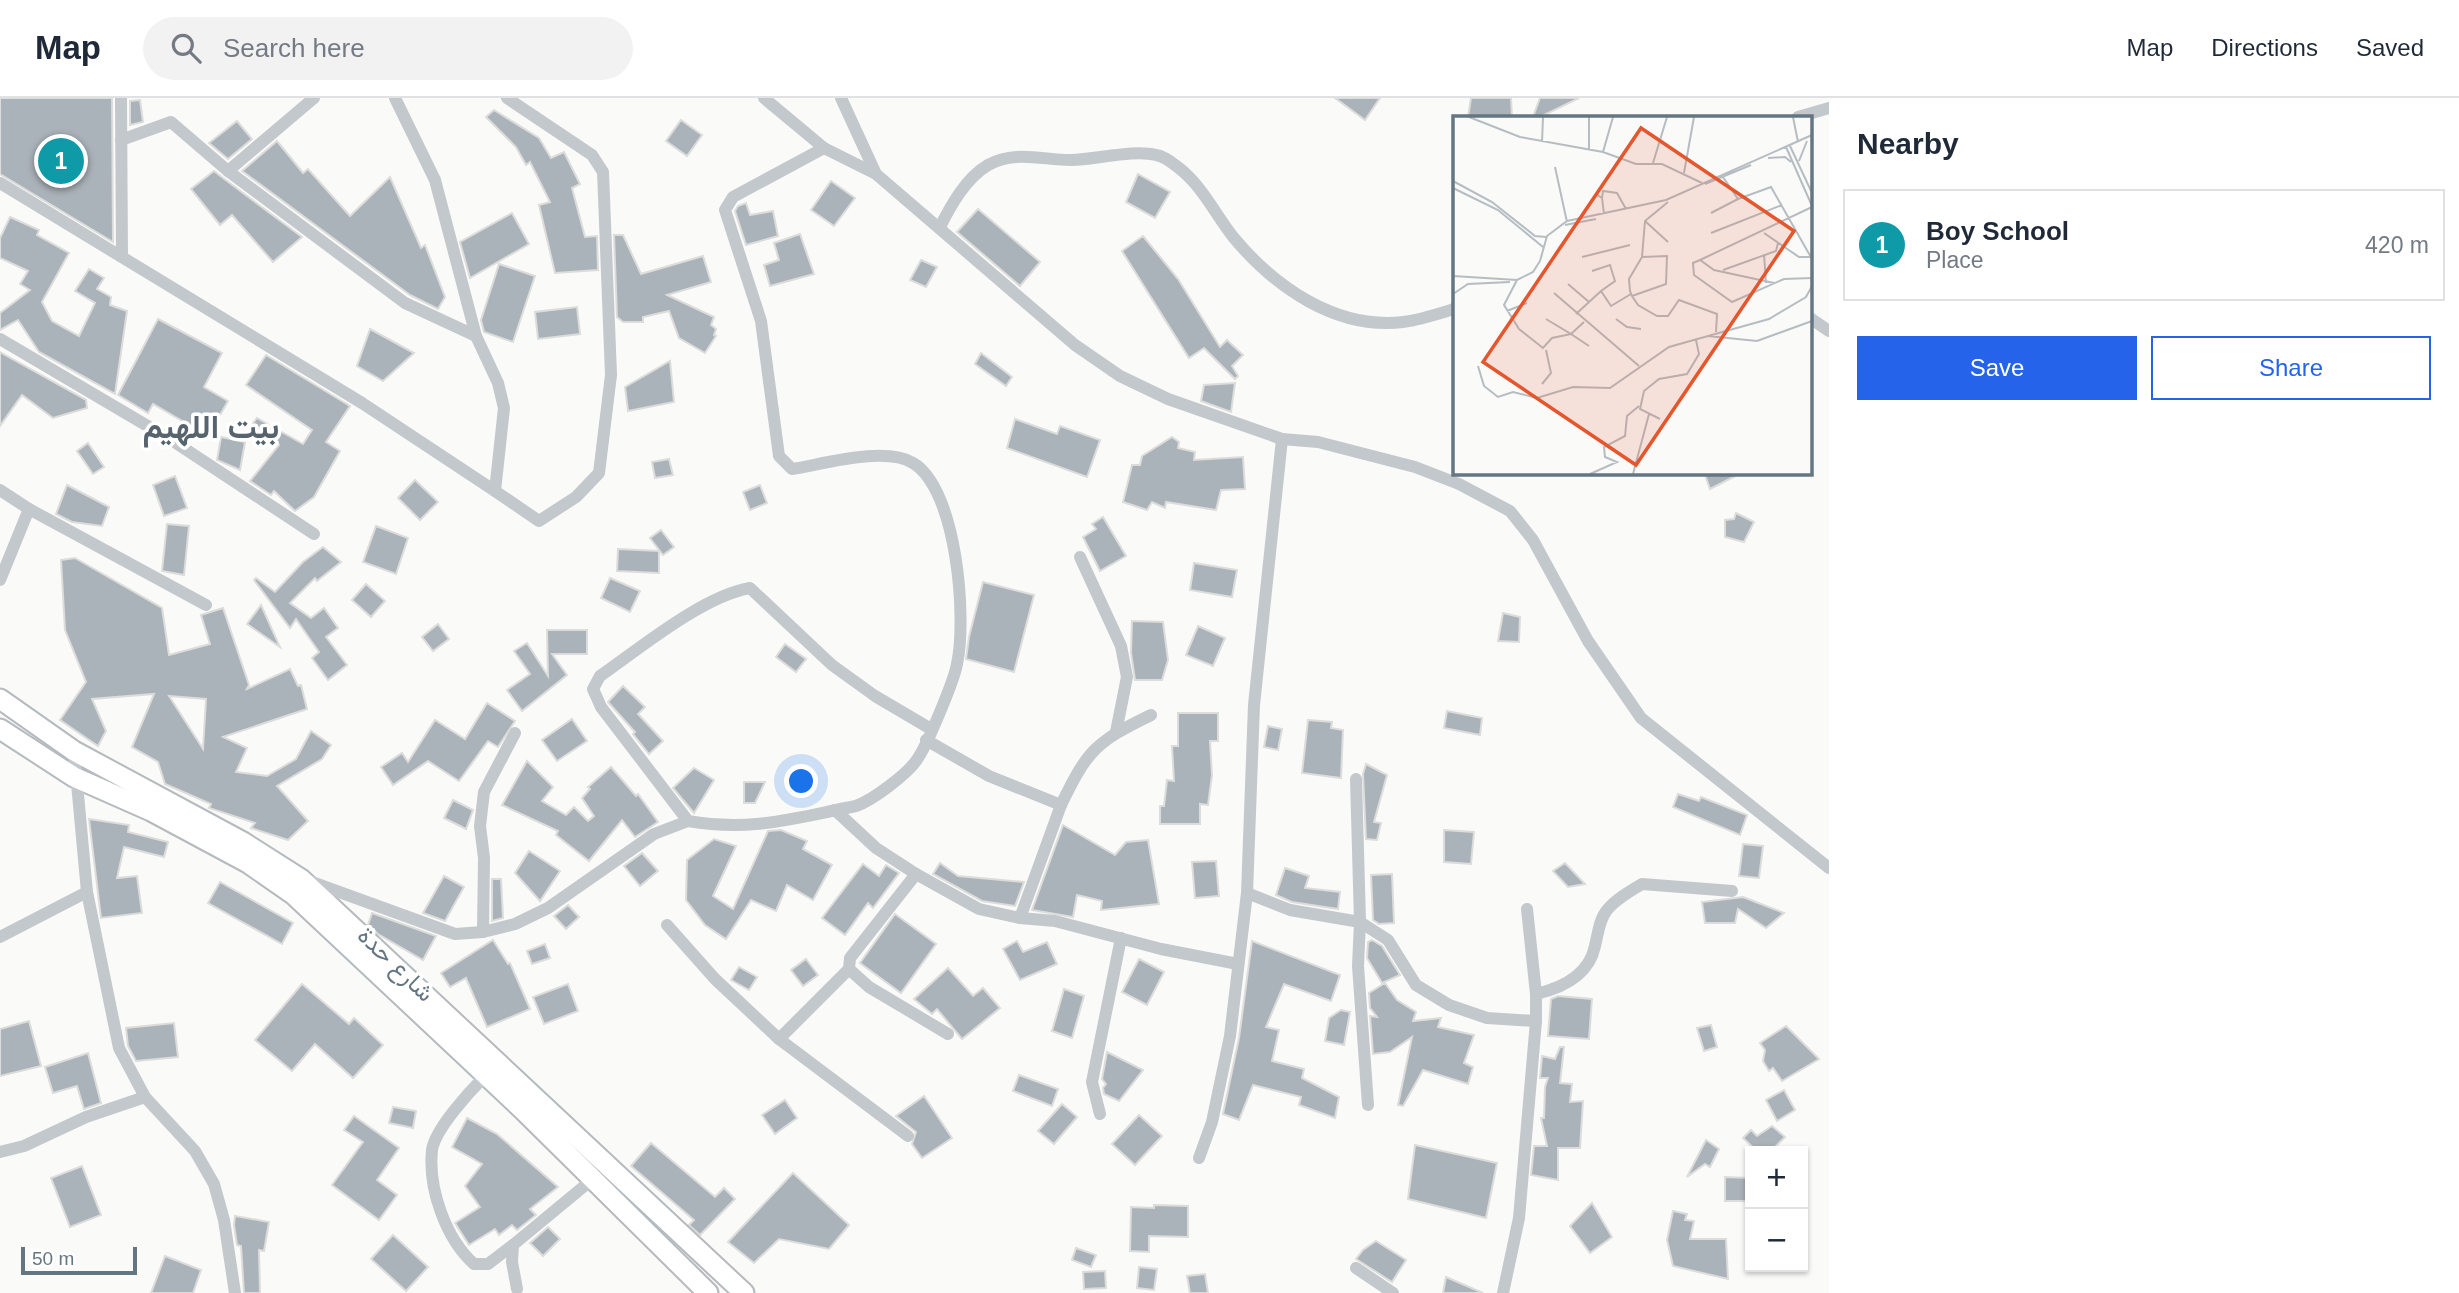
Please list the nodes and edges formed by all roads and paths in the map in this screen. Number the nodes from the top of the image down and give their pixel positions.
1 (121, 98) edge
2 (314, 98) edge
3 (395, 98) edge
4 (506, 98) edge
5 (764, 98) edge
6 (841, 98) edge
7 (1829, 108) edge
8 (1801, 116) edge
9 (121, 140) junction
10 (824, 148) junction
11 (228, 171) junction
12 (876, 174) junction
13 (0, 183) edge
14 (940, 227) junction
15 (122, 256) junction
16 (1453, 309) edge
17 (1812, 319) edge
18 (1829, 331) edge
19 (475, 336) junction
20 (0, 339) edge
21 (1282, 439) junction
22 (0, 489) edge
23 (495, 491) junction
24 (29, 509) junction
25 (314, 534) dead end
26 (1080, 557) dead end
27 (0, 580) edge
28 (206, 605) dead end
29 (0, 699) edge
30 (1151, 715) dead end
31 (0, 729) edge
32 (1116, 732) junction
33 (515, 733) dead end
34 (928, 734) junction
35 (74, 751) junction
36 (74, 777) junction
37 (1356, 779) dead end
38 (1061, 805) junction
39 (835, 810) junction
40 (688, 821) junction
41 (239, 849) junction
42 (1829, 868) edge
43 (916, 874) junction
44 (302, 878) junction
45 (1732, 891) dead end
46 (88, 892) junction
47 (1247, 893) junction
48 (322, 906) junction
49 (1527, 909) dead end
50 (1020, 918) junction
51 (1360, 922) junction
52 (667, 925) dead end
53 (483, 932) junction
54 (0, 937) edge
55 (1121, 938) junction
56 (1238, 964) junction
57 (849, 969) junction
58 (1536, 994) junction
59 (1535, 1021) junction
60 (947, 1034) dead end
61 (779, 1039) junction
62 (492, 1069) junction
63 (145, 1097) junction
64 (1368, 1105) dead end
65 (1100, 1114) dead end
66 (908, 1136) dead end
67 (0, 1152) edge
68 (1199, 1158) dead end
69 (594, 1178) junction
70 (513, 1245) junction
71 (1356, 1268) dead end
72 (517, 1289) dead end
73 (235, 1293) edge
74 (708, 1293) edge
75 (744, 1293) edge
76 (1394, 1293) edge
77 (1503, 1293) edge

1 - 9 street
2 - 11 street
3 - 19 street
4 - 23 street
5 - 10 street
6 - 12 street
7 - 8 street
9 - 11 street
9 - 15 street
10 - 12 street
10 - 34 street
11 - 19 street
12 - 14 street
13 - 15 street
14 - 16 street
14 - 21 street
15 - 23 street
17 - 18 street
19 - 23 street
20 - 25 street
21 - 42 street
21 - 47 street
22 - 24 street
24 - 27 street
24 - 28 street
26 - 32 street
29 - 35 main road, شارع حدة
30 - 32 street
31 - 36 main road, شارع حدة
32 - 38 street
33 - 53 street
34 - 38 street
34 - 39 street
34 - 40 street
35 - 36 street
35 - 41 main road, شارع حدة
36 - 41 main road, شارع حدة
36 - 46 street
37 - 51 street
38 - 50 street
39 - 40 street
39 - 43 street
40 - 53 street
41 - 44 main road, شارع حدة
41 - 48 main road, شارع حدة
43 - 50 street
43 - 57 street
44 - 48 main road, شارع حدة
44 - 53 street
45 - 58 street
46 - 54 street
46 - 63 street
47 - 51 street
47 - 56 street
48 - 62 main road, شارع حدة
49 - 58 street
50 - 55 street
51 - 59 street
51 - 64 street
52 - 61 street
55 - 56 street
55 - 65 street
56 - 68 street
57 - 60 street
57 - 61 street
58 - 59 street
59 - 77 street
61 - 66 street
62 - 69 main road, شارع حدة
62 - 70 street
62 - 75 main road, شارع حدة
63 - 67 street
63 - 73 street
69 - 70 street
69 - 74 main road, شارع حدة
70 - 72 street
71 - 76 street

